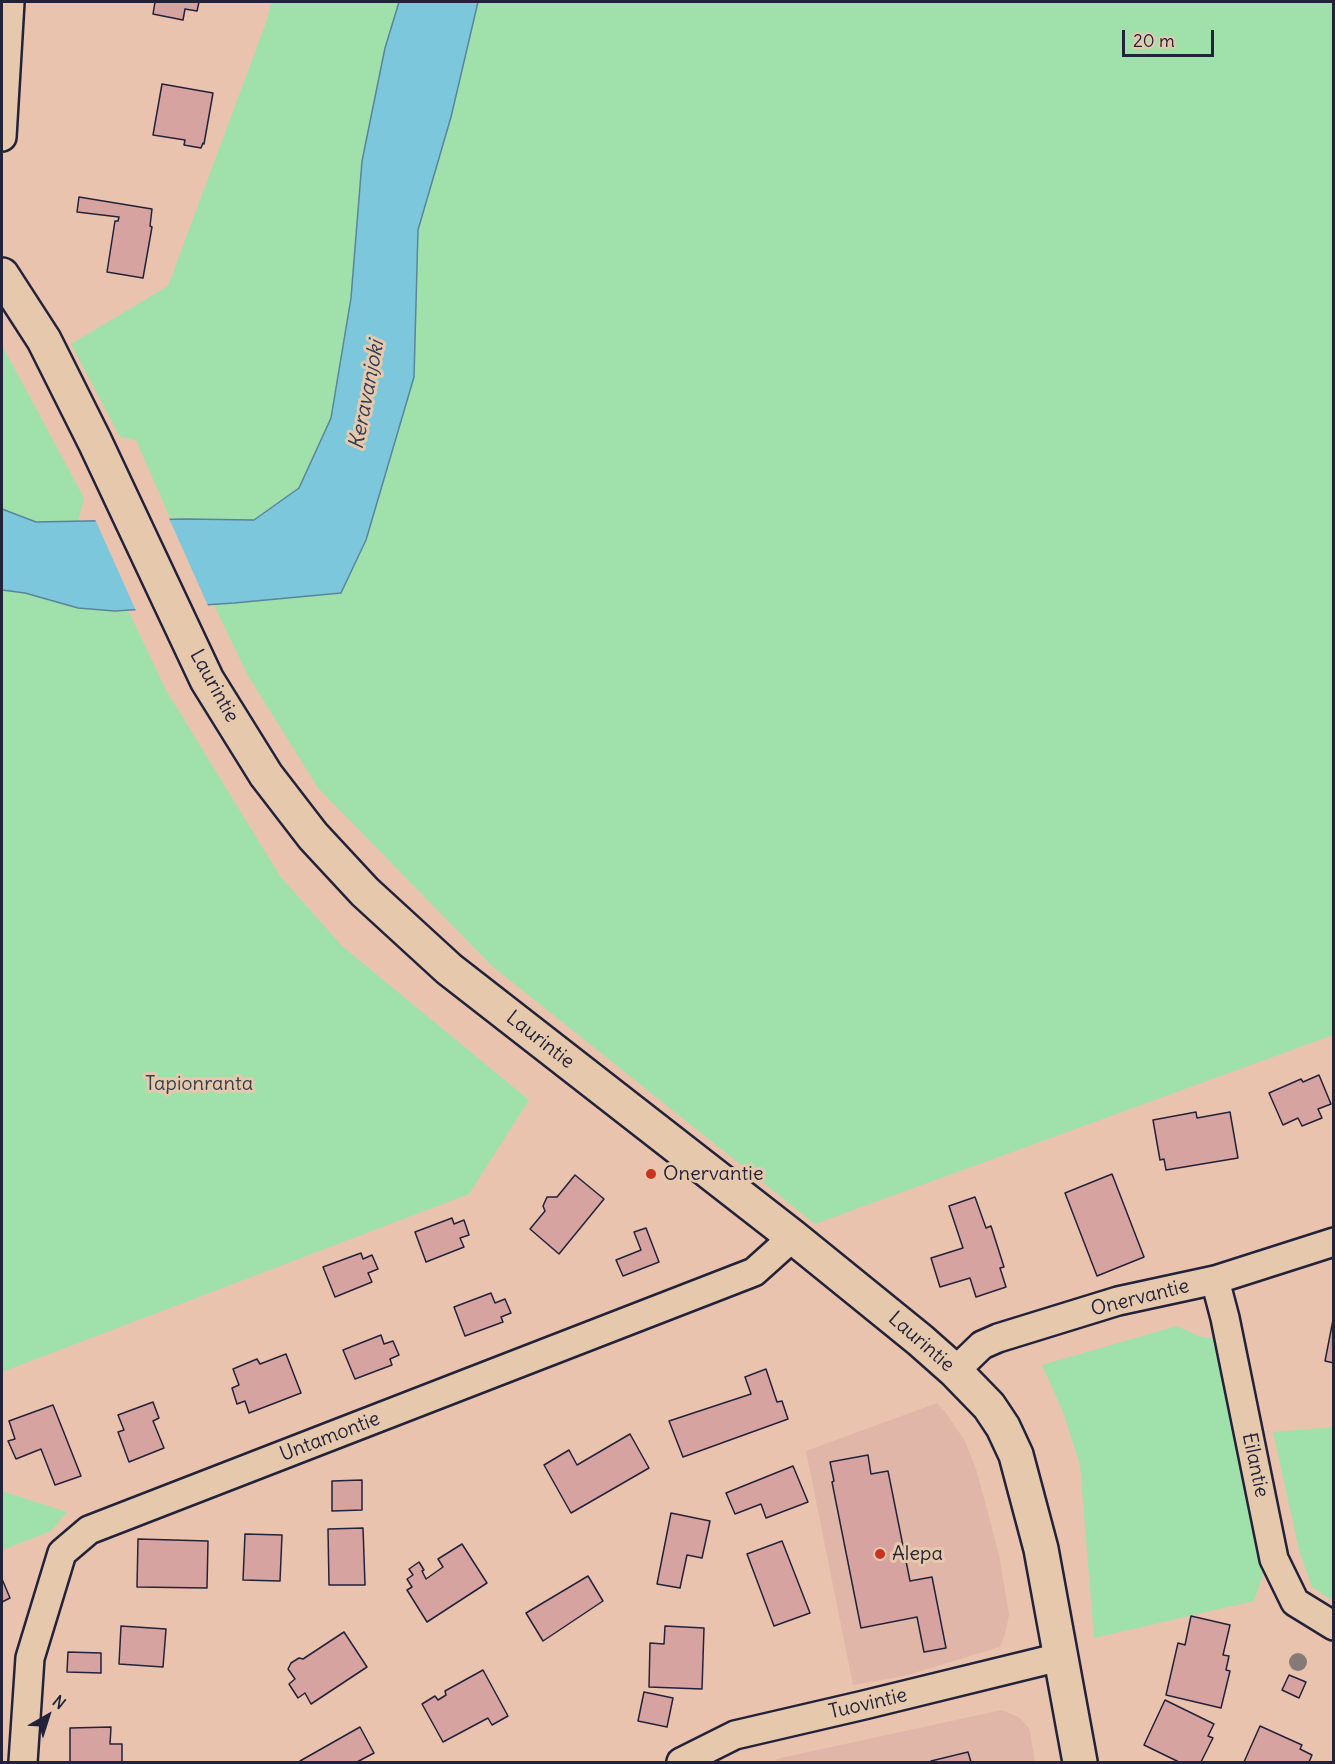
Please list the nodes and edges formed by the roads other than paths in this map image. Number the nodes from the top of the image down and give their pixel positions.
1 (10, 2) edge
2 (2, 137) edge
3 (2, 275) edge
4 (793, 1237) junction
5 (1334, 1242) edge
6 (1215, 1280) junction
7 (955, 1371) junction
8 (1334, 1626) edge
9 (1060, 1657) junction
10 (24, 1762) edge
11 (681, 1762) edge
12 (1080, 1762) edge

1 - 2 street
3 - 4 street, Laurintie
4 - 7 street, Laurintie
4 - 10 street, Untamontie
5 - 6 street, Onervantie
6 - 7 street, Onervantie
6 - 8 street, Eilantie
7 - 9 street, Laurintie
9 - 11 street, Tuovintie
9 - 12 street, Laurintie

